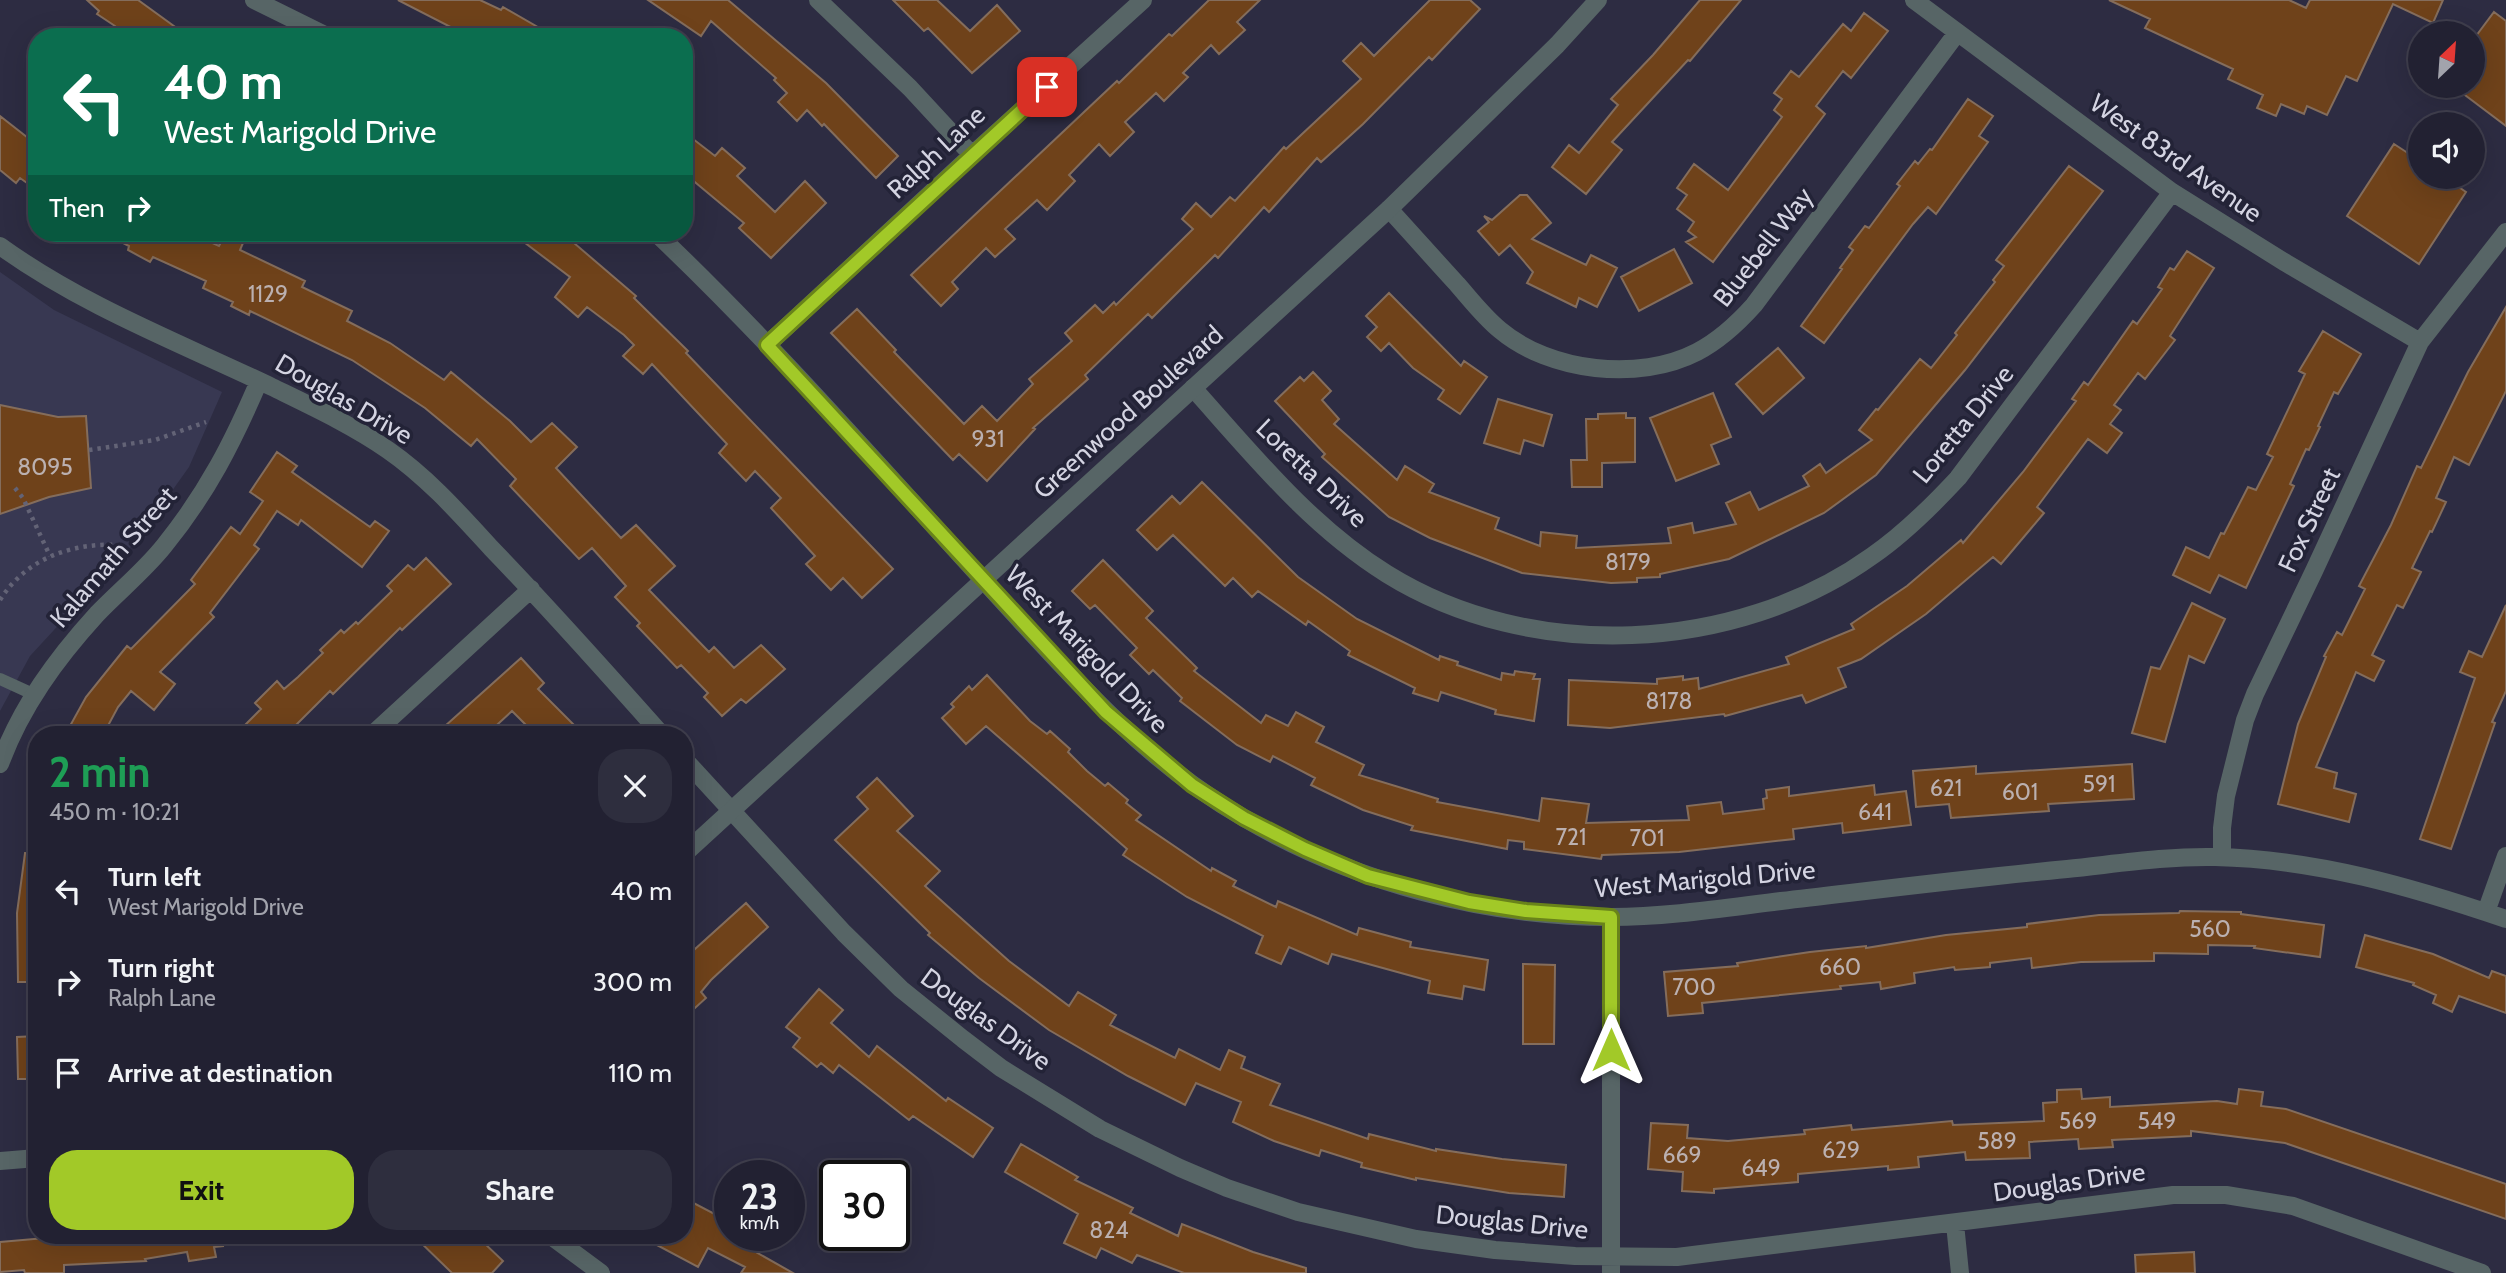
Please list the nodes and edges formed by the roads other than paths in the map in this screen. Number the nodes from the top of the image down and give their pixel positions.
1 (254, 0) edge
2 (818, 0) edge
3 (1143, 0) edge
4 (1598, 0) edge
5 (1914, 0) edge
6 (311, 28) edge
7 (1957, 33) junction
8 (972, 155) junction
9 (2172, 192) junction
10 (1389, 208) junction
11 (2506, 232) edge
12 (666, 242) edge
13 (0, 246) edge
14 (2420, 341) junction
15 (767, 345) junction
16 (259, 381) junction
17 (1193, 388) junction
18 (983, 579) junction
19 (531, 589) junction
20 (0, 679) edge
21 (33, 694) junction
22 (382, 726) edge
23 (654, 726) edge
24 (0, 764) edge
25 (693, 769) edge
26 (731, 811) junction
27 (693, 846) edge
28 (2506, 856) edge
29 (2222, 857) junction
30 (2486, 912) junction
31 (1611, 917) junction
32 (2506, 919) edge
33 (28, 1159) edge
34 (0, 1161) edge
35 (1955, 1224) junction
36 (561, 1244) edge
37 (1611, 1265) edge
38 (601, 1273) edge
39 (1961, 1273) edge
40 (2482, 1273) edge

1 - 6 street
2 - 8 street
3 - 8 street, Ralph Lane
4 - 10 street, Greenwood Boulevard
5 - 7 street, West 83rd Avenue
7 - 9 street, West 83rd Avenue
7 - 10 street, Bluebell Way
8 - 15 street, Ralph Lane
9 - 14 street, West 83rd Avenue
9 - 17 street, Loretta Drive
10 - 17 street, Greenwood Boulevard
11 - 14 street, Fox Street
12 - 15 street, West Marigold Drive
13 - 16 street, Douglas Drive
14 - 29 street, Fox Street
15 - 18 street, West Marigold Drive
16 - 19 street, Douglas Drive
16 - 21 street, Kalamath Street
17 - 18 street, Greenwood Boulevard
18 - 26 street, Greenwood Boulevard
18 - 31 street, West Marigold Drive
19 - 22 street
19 - 23 street, Douglas Drive
20 - 21 lane
21 - 24 street, Kalamath Street
25 - 26 street, Douglas Drive
26 - 27 street, Greenwood Boulevard
26 - 37 street, Douglas Drive
28 - 30 street
29 - 30 street, West Marigold Drive
29 - 31 street, West Marigold Drive
30 - 32 street, West Marigold Drive
31 - 37 street
33 - 34 street
35 - 37 street, Douglas Drive
35 - 39 street
35 - 40 street, Douglas Drive
36 - 38 street

